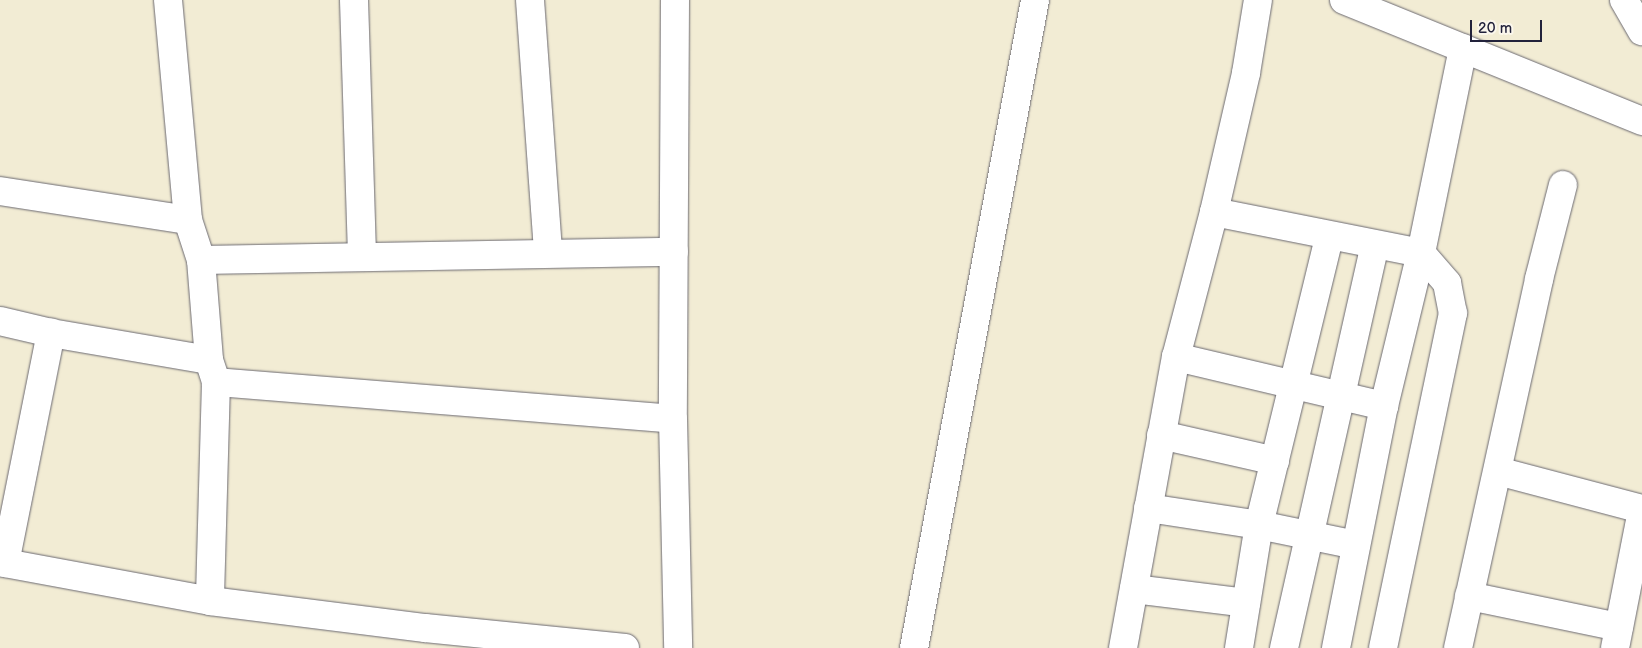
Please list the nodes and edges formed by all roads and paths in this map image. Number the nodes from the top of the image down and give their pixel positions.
1 (168, 0) edge
2 (354, 0) edge
3 (530, 0) edge
4 (675, 0) edge
5 (1035, 0) edge
6 (1258, 0) edge
7 (1344, 0) edge
8 (1624, 0) edge
9 (1642, 31) edge
10 (1463, 48) junction
11 (1642, 121) edge
12 (1563, 185) dead end
13 (0, 190) edge
14 (1214, 212) junction
15 (188, 220) junction
16 (1329, 237) junction
17 (1375, 245) junction
18 (548, 252) junction
19 (674, 252) junction
20 (1421, 253) junction
21 (362, 256) junction
22 (201, 260) junction
23 (0, 321) edge
24 (51, 333) junction
25 (1176, 357) junction
26 (213, 371) junction
27 (1295, 384) junction
28 (1340, 395) junction
29 (1384, 406) junction
30 (672, 419) junction
31 (1161, 436) junction
32 (1275, 461) junction
33 (1498, 471) junction
34 (1148, 508) junction
35 (1642, 510) edge
36 (1259, 525) junction
37 (1308, 535) junction
38 (1356, 546) junction
39 (2, 563) edge
40 (1134, 589) junction
41 (1470, 596) junction
42 (210, 601) junction
43 (1246, 603) junction
44 (1617, 638) edge
45 (625, 648) edge
46 (678, 648) edge
47 (914, 648) edge
48 (1123, 648) edge
49 (1239, 648) edge
50 (1284, 648) edge
51 (1336, 648) edge
52 (1383, 648) edge
53 (1458, 648) edge

1 - 15 street
2 - 21 street
3 - 18 street
4 - 19 street
5 - 47 street
6 - 14 street
7 - 10 street
8 - 9 street
10 - 11 street
10 - 20 street
12 - 33 street
13 - 15 street
14 - 16 street
14 - 25 street
15 - 22 street
16 - 17 street
16 - 27 street
17 - 20 street
17 - 28 street
18 - 19 street
18 - 21 street
19 - 30 street
20 - 29 street
20 - 52 street
21 - 22 street
22 - 26 street
23 - 24 street
24 - 26 street
24 - 39 street
25 - 27 street
25 - 31 street
26 - 30 street
26 - 42 street
27 - 28 street
27 - 32 street
28 - 29 street
28 - 37 street
29 - 38 street
30 - 46 street
31 - 32 street
31 - 34 street
32 - 36 street
33 - 35 street
33 - 41 street
34 - 36 street
34 - 40 street
35 - 44 street
36 - 37 street
36 - 43 street
37 - 38 street
37 - 50 street
38 - 51 street
39 - 42 street
40 - 43 street
40 - 48 street
41 - 44 street
41 - 53 street
42 - 45 street
43 - 49 street

